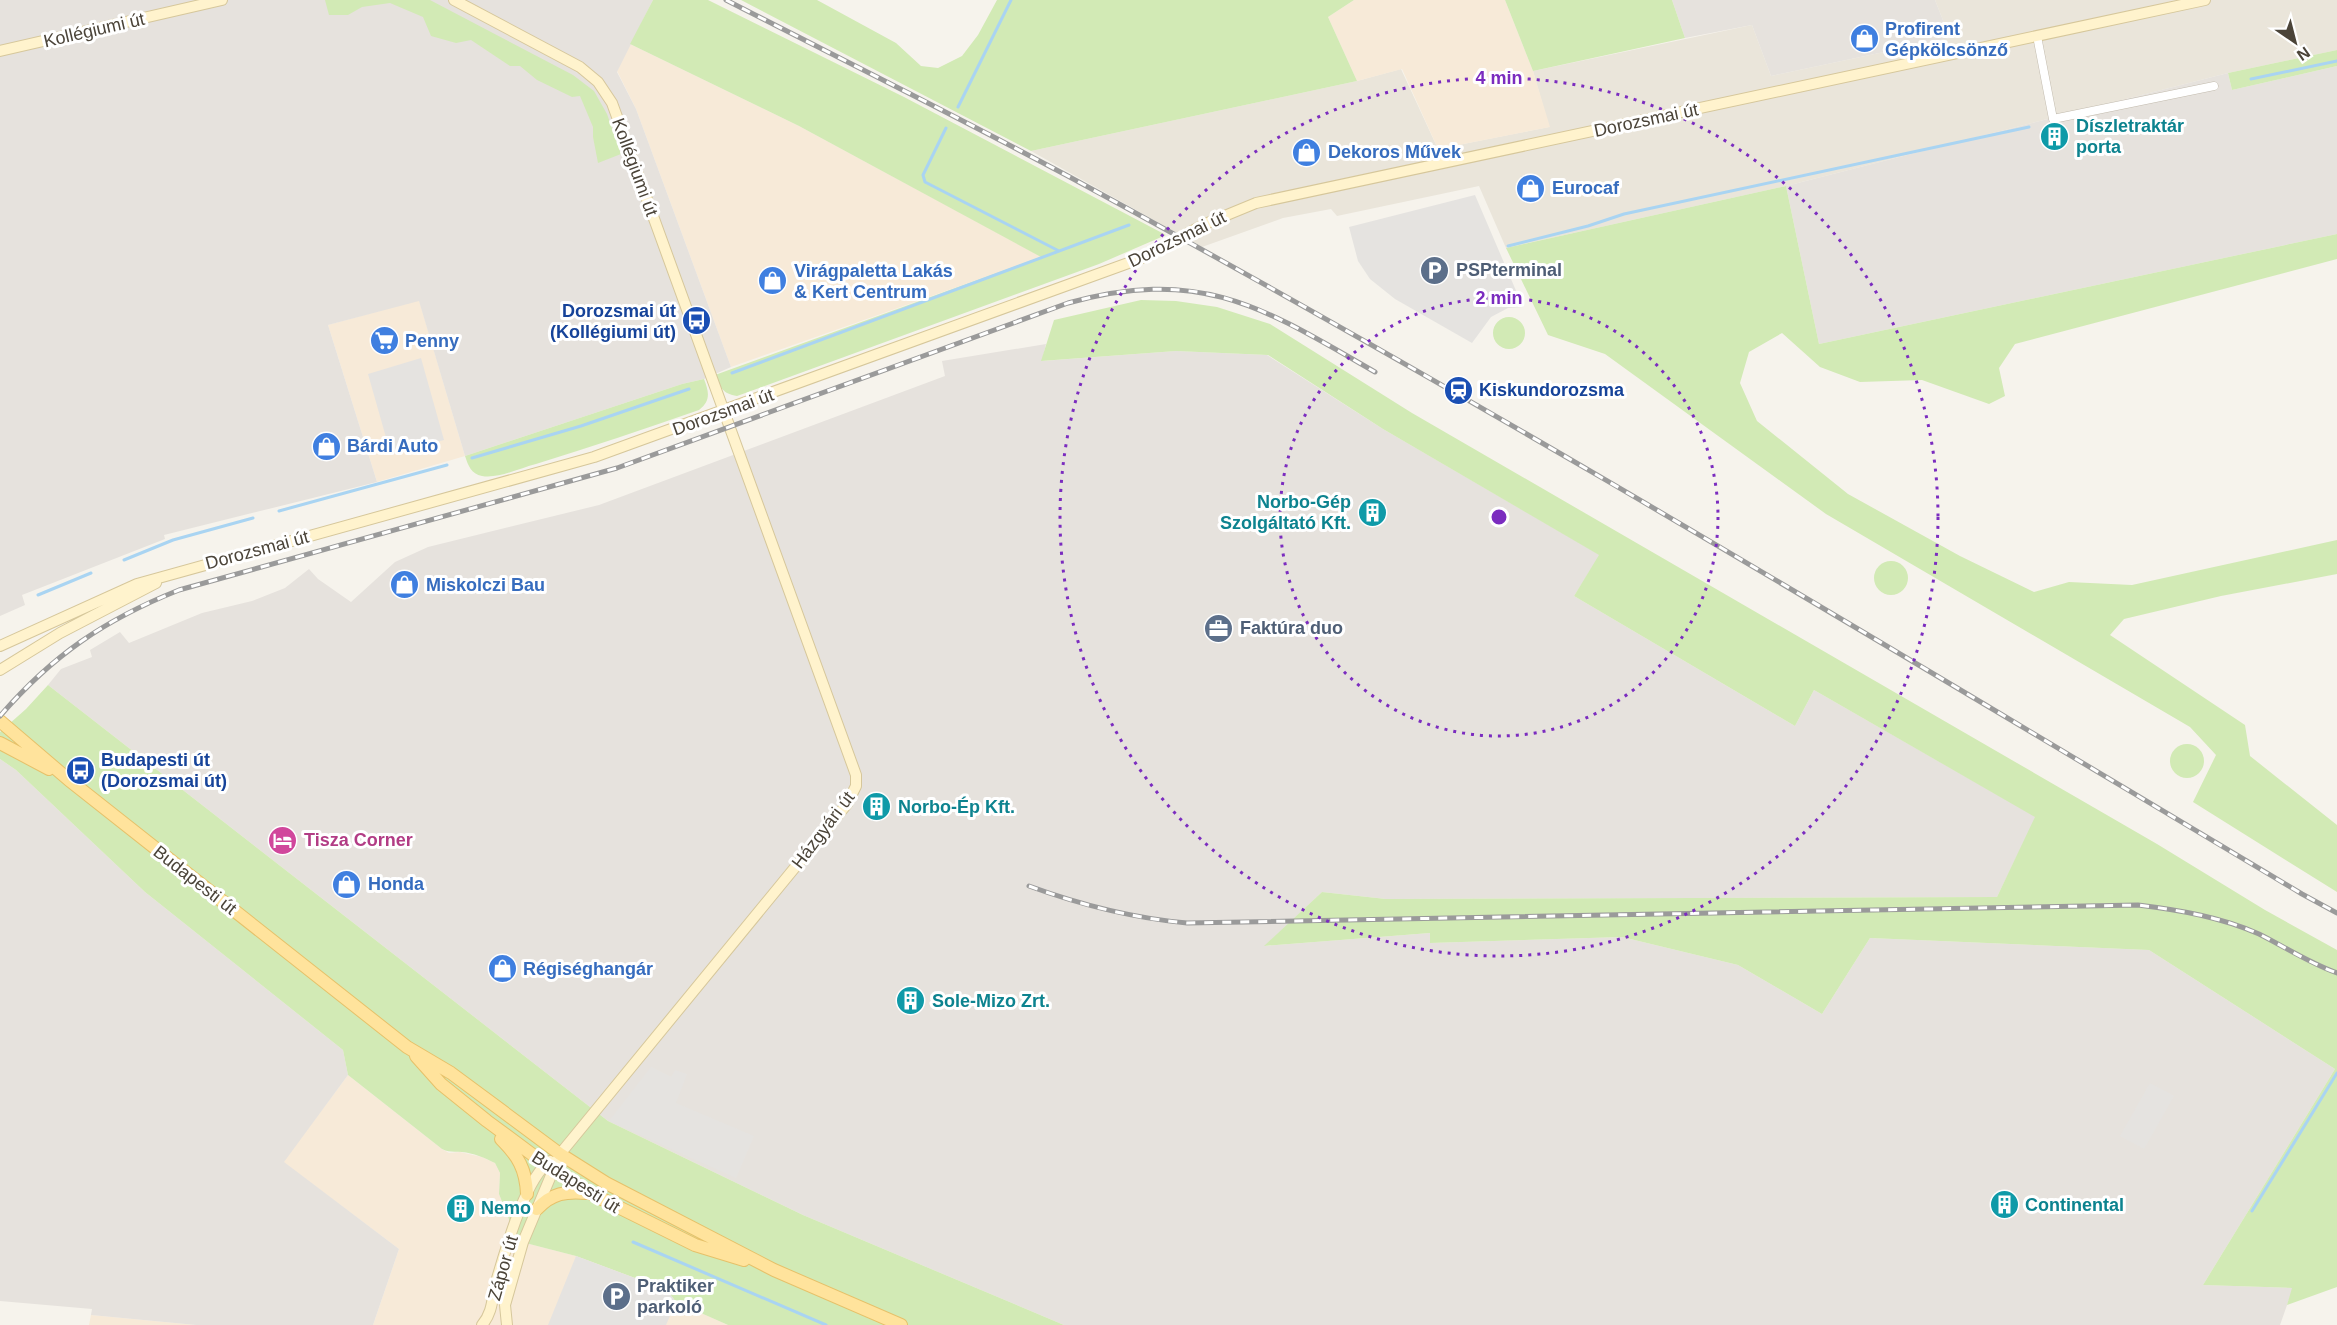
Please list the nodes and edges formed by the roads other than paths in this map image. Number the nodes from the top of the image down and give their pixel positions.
1 (222, 0) edge
2 (454, 0) edge
3 (2205, 0) edge
4 (2037, 36) junction
5 (0, 51) edge
6 (2214, 86) dead end
7 (723, 412) junction
8 (175, 573) junction
9 (0, 646) edge
10 (0, 670) edge
11 (2, 721) edge
12 (0, 743) edge
13 (69, 780) junction
14 (407, 1047) junction
15 (487, 1121) junction
16 (561, 1154) junction
17 (549, 1167) junction
18 (590, 1193) junction
19 (527, 1194) junction
20 (537, 1209) junction
21 (774, 1270) junction
22 (482, 1325) edge
23 (507, 1325) edge
24 (901, 1325) edge

1 - 5 main road, Kollégiumi út
2 - 7 main road, Kollégiumi út
3 - 4 main road, Dorozsmai út
4 - 6 street
4 - 7 main road, Dorozsmai út
7 - 8 main road, Dorozsmai út
7 - 16 main road, Házgyári út
8 - 9 main road, Dorozsmai út
8 - 10 main road, Dorozsmai út
11 - 13 main road, Budapesti út
12 - 13 main road, Budapesti út
13 - 14 main road, Budapesti út
14 - 15 main road, Budapesti út
14 - 16 main road, Budapesti út
15 - 17 main road, Budapesti út
15 - 19 main road
16 - 17 main road, Zápor út
16 - 21 main road, Budapesti út
17 - 18 main road, Budapesti út
17 - 19 main road, Zápor út
17 - 20 main road, Zápor út
18 - 20 main road
18 - 21 main road, Budapesti út
19 - 22 main road, Zápor út
20 - 23 main road, Zápor út
21 - 24 main road, Budapesti út

